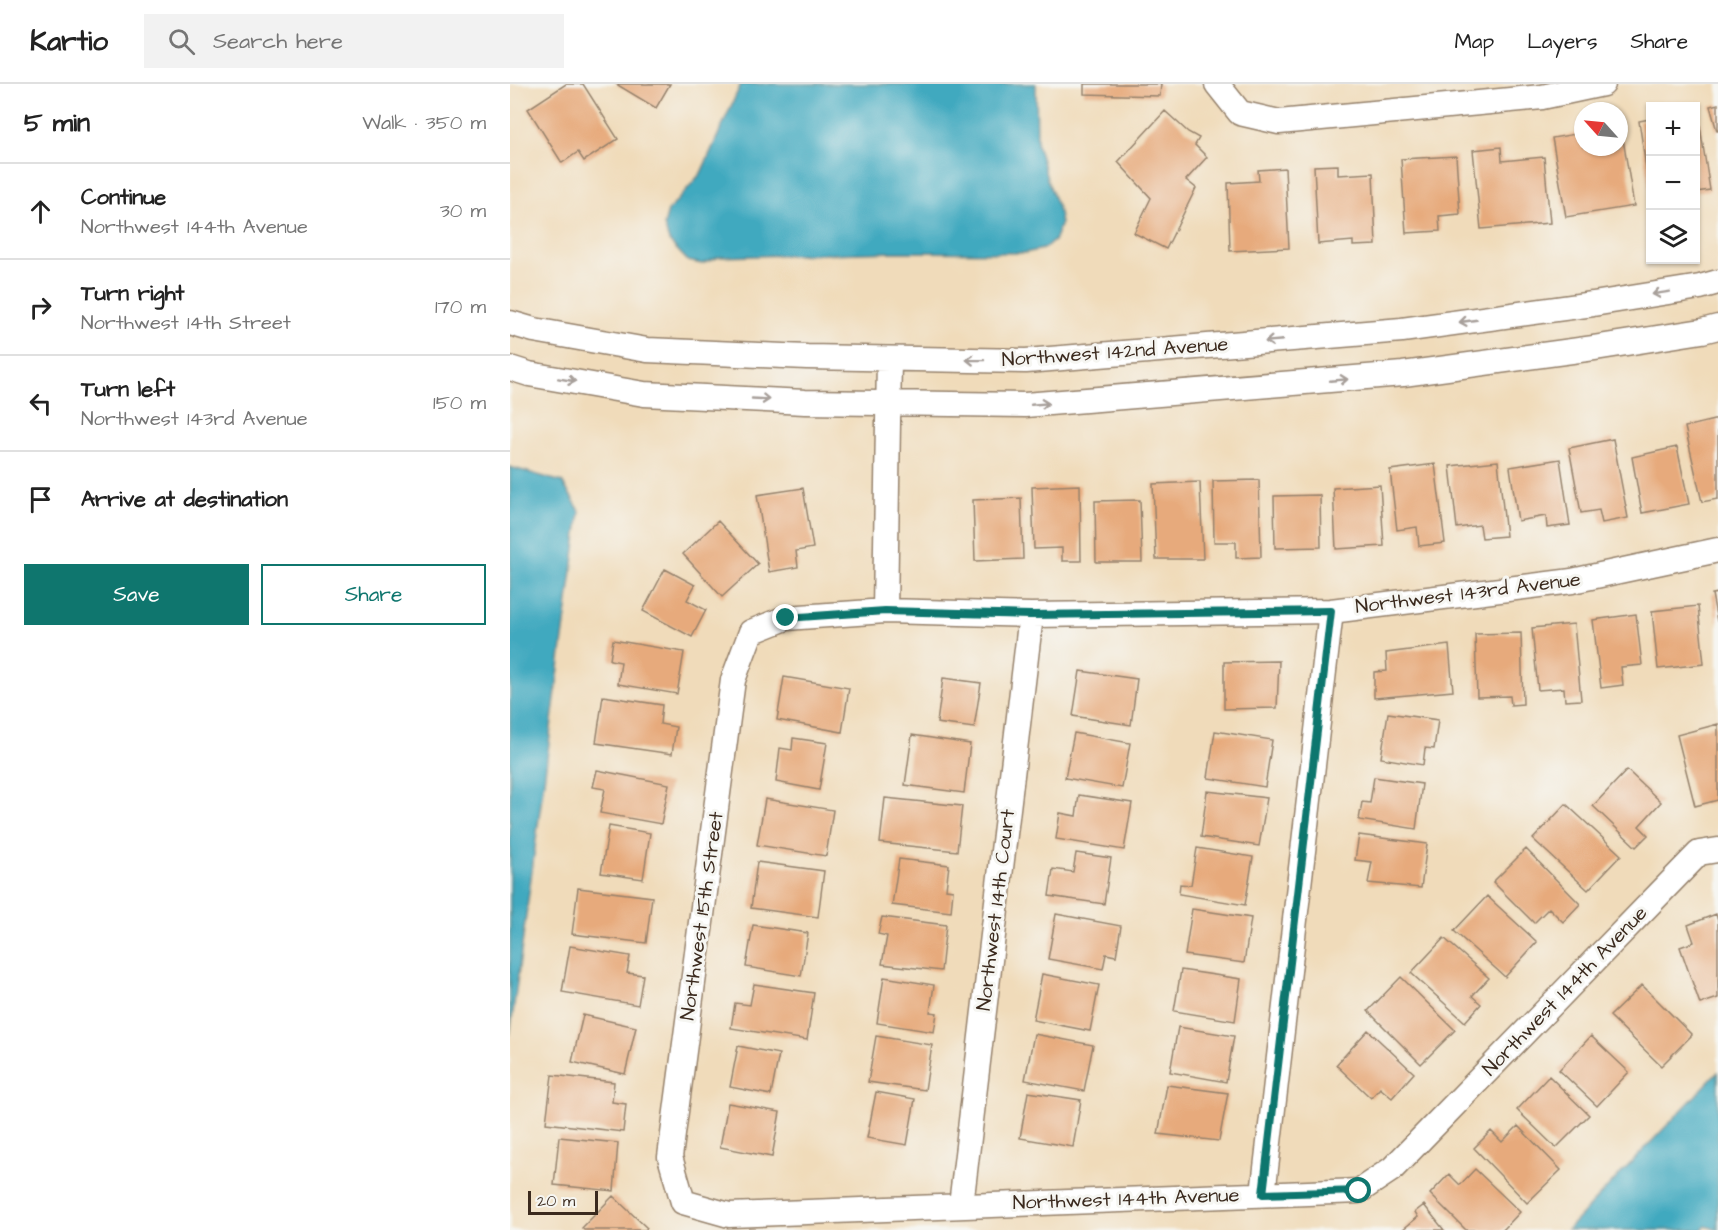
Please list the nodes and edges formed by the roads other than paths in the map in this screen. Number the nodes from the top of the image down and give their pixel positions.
1 (1217, 84) edge
2 (1603, 84) edge
3 (1718, 282) edge
4 (510, 323) edge
5 (1718, 327) edge
6 (889, 359) junction
7 (510, 368) edge
8 (888, 403) junction
9 (1718, 550) edge
10 (885, 611) junction
11 (1331, 611) junction
12 (1031, 615) junction
13 (751, 632) joint
14 (1718, 850) edge
15 (1263, 1194) junction
16 (683, 1202) joint
17 (961, 1205) junction

1 - 2 street
3 -> 6 street, Northwest 142nd Avenue
4 - 6 street, Northwest 142nd Avenue
8 -> 5 street
6 - 8 street
7 -> 8 street
8 - 10 street
9 - 11 street, Northwest 143rd Avenue
10 - 12 street, Northwest 143rd Avenue
10 - 13 street, Northwest 143rd Avenue
11 - 12 street, Northwest 143rd Avenue
11 - 15 street
12 - 17 street, Northwest 14th Court
13 - 16 street, Northwest 15th Street
14 - 15 street, Northwest 144th Avenue
15 - 17 street, Northwest 144th Avenue
16 - 17 street, Northwest 144th Avenue

